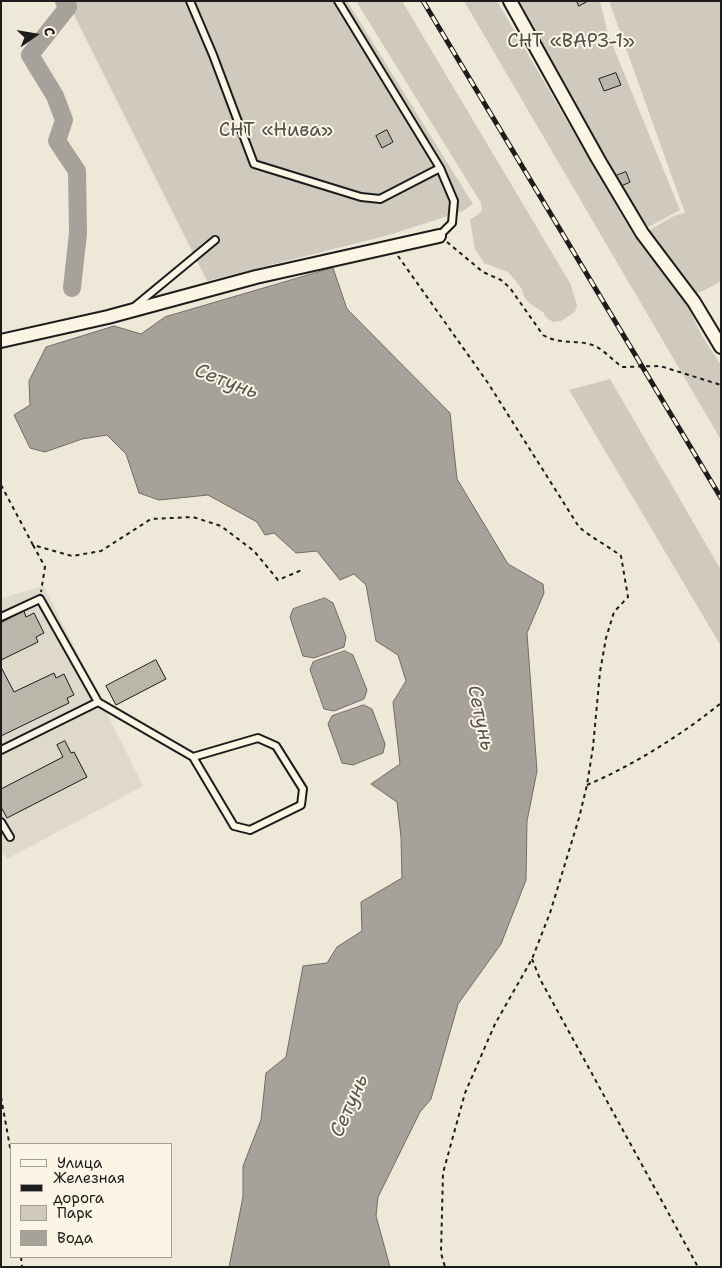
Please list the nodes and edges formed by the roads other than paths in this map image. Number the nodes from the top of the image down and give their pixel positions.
1 (190, 1) edge
2 (338, 1) edge
3 (510, 1) edge
4 (440, 168) junction
5 (439, 236) joint
6 (215, 240) dead end
7 (129, 311) junction
8 (1, 341) edge
9 (721, 347) edge
10 (1, 617) edge
11 (98, 702) junction
12 (1, 750) edge
13 (193, 757) junction
14 (1, 822) edge
15 (10, 837) dead end

1 - 4 lane
2 - 4 lane
3 - 9 street
4 - 5 lane
5 - 7 street
6 - 7 lane
7 - 8 street
10 - 11 lane
11 - 12 lane
11 - 13 lane
13 - 13 lane
14 - 15 lane

